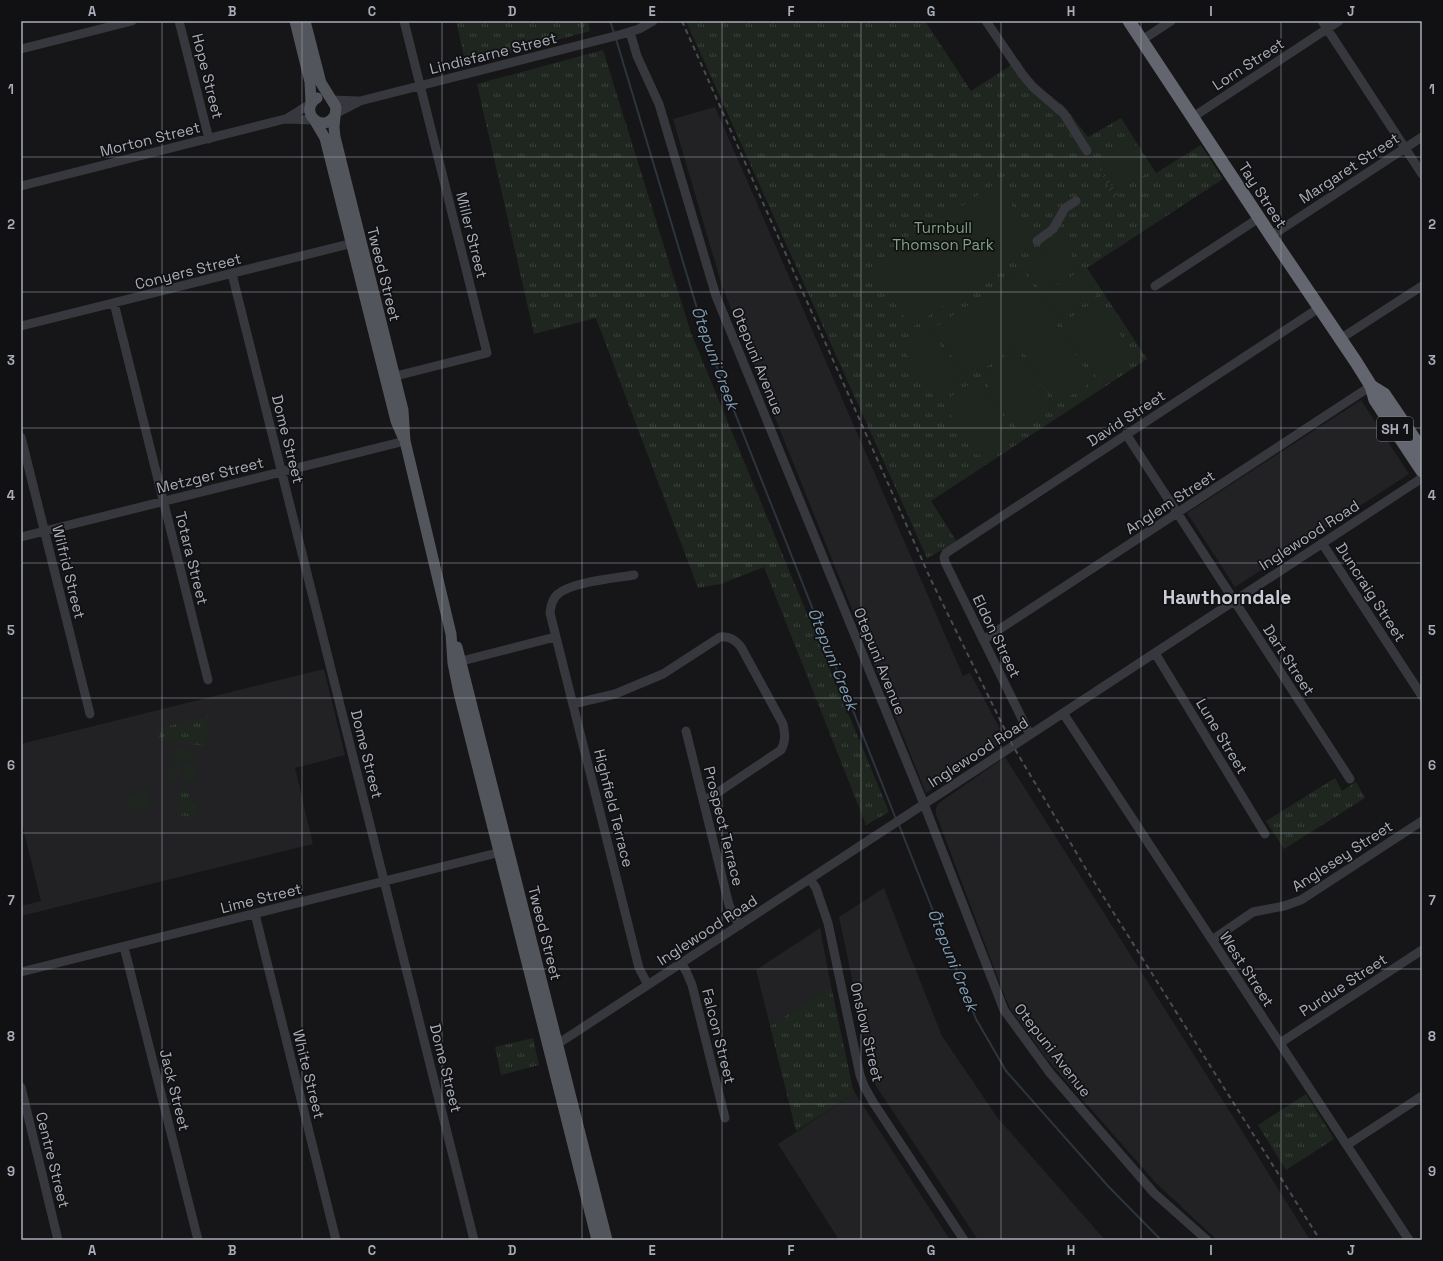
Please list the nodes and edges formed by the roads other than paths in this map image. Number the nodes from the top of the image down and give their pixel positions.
1 (132, 21) edge
2 (179, 21) edge
3 (295, 21) edge
4 (305, 21) edge
5 (404, 21) edge
6 (654, 21) edge
7 (986, 21) edge
8 (1129, 21) edge
9 (1171, 21) edge
10 (1339, 21) edge
11 (1324, 25) edge
12 (630, 32) junction
13 (1142, 40) junction
14 (21, 49) edge
15 (421, 86) junction
16 (332, 100) junction
17 (360, 101) junction
18 (311, 104) junction
19 (335, 115) junction
20 (1192, 117) junction
21 (282, 120) junction
22 (314, 120) junction
23 (1422, 137) edge
24 (209, 139) junction
25 (1405, 148) junction
26 (1087, 151) dead end
27 (1422, 174) edge
28 (21, 186) edge
29 (1076, 201) dead end
30 (1258, 218) junction
31 (1271, 236) junction
32 (1037, 241) dead end
33 (356, 243) junction
34 (232, 274) junction
35 (1155, 286) dead end
36 (1422, 286) edge
37 (114, 303) junction
38 (1319, 308) junction
39 (21, 326) edge
40 (1340, 339) junction
41 (390, 378) junction
42 (1371, 386) junction
43 (1126, 434) junction
44 (21, 438) edge
45 (405, 441) junction
46 (1422, 450) edge
47 (1422, 471) edge
48 (282, 472) junction
49 (1422, 478) edge
50 (163, 502) junction
51 (1178, 513) junction
52 (45, 531) junction
53 (21, 537) edge
54 (1322, 543) junction
55 (949, 550) joint
56 (634, 575) dead end
57 (1234, 601) junction
58 (555, 637) junction
59 (983, 640) junction
60 (1155, 653) junction
61 (457, 662) junction
62 (208, 680) dead end
63 (1422, 696) edge
64 (573, 704) junction
65 (1063, 713) junction
66 (90, 714) dead end
67 (686, 731) dead end
68 (1030, 735) junction
69 (1350, 779) dead end
70 (703, 800) junction
71 (924, 804) junction
72 (1422, 821) edge
73 (1265, 834) dead end
74 (504, 851) junction
75 (810, 879) junction
76 (384, 881) junction
77 (254, 914) junction
78 (740, 925) junction
79 (1212, 940) junction
80 (124, 947) junction
81 (1422, 950) edge
82 (681, 963) junction
83 (21, 972) edge
84 (648, 985) junction
85 (1280, 1043) junction
86 (553, 1047) junction
87 (21, 1087) edge
88 (1422, 1096) edge
89 (725, 1118) dead end
90 (1347, 1145) junction
91 (600, 1239) edge
92 (58, 1240) edge
93 (198, 1240) edge
94 (336, 1240) edge
95 (474, 1240) edge
96 (964, 1240) edge
97 (1207, 1240) edge
98 (1409, 1240) edge

1 - 14 street
2 - 24 street, Hope Street
3 - 18 main road
4 - 16 main road
5 - 15 street, Miller Street
6 - 12 street, Lindisfarne Street
7 - 26 street
8 - 13 highway, Tay Street / SH 1
9 - 13 street
10 - 11 street, Lorn Street
11 - 20 street, Lorn Street
11 - 25 street
12 - 15 street, Lindisfarne Street
12 - 71 street, Otepuni Avenue
13 - 20 highway, Tay Street / SH 1
15 - 17 street, Lindisfarne Street
15 - 41 street, Miller Street
16 - 17 street, Lindisfarne Street
16 - 18 main road
16 - 19 main road
17 - 19 street, Lindisfarne Street
18 - 21 street, Morton Street
18 - 22 main road
19 - 22 main road
19 - 33 main road, Tweed Street
20 - 30 highway, Tay Street / SH 1
21 - 22 street, Morton Street
21 - 24 street, Morton Street
22 - 33 main road, Tweed Street
23 - 25 street, Margaret Street
24 - 28 street, Morton Street
25 - 27 street
25 - 31 street, Margaret Street
29 - 32 street
30 - 31 highway, Tay Street / SH 1
30 - 35 street
31 - 38 highway, Tay Street / SH 1
33 - 34 street, Conyers Street
33 - 41 main road, Tweed Street
34 - 37 street, Conyers Street
34 - 48 street, Dome Street
36 - 40 street
37 - 39 street, Conyers Street
37 - 50 street, Totara Street
38 - 40 highway, Tay Street / SH 1
38 - 43 street, David Street
40 - 42 highway, Tay Street / SH 1
41 - 45 main road, Tweed Street
42 - 46 highway, Tay Street / SH 1
42 - 47 highway, Tay Street / SH 1
42 - 51 street, Anglem Street
43 - 51 street, Dart Street
43 - 55 street, David Street
44 - 52 street, Wilfrid Street
45 - 48 street, Metzger Street
45 - 61 main road, Tweed Street
48 - 50 street, Metzger Street
48 - 76 street, Dome Street
49 - 54 street, Inglewood Road
50 - 52 street, Metzger Street
50 - 62 street, Totara Street
51 - 57 street, Dart Street
51 - 59 street, Anglem Street
52 - 53 street, Metzger Street
52 - 66 street, Wilfrid Street
54 - 57 street, Inglewood Road
54 - 63 street, Duncraig Street
55 - 59 street, Eldon Street
56 - 58 street, Highfield Terrace
57 - 60 street, Inglewood Road
57 - 69 street, Dart Street
58 - 61 street
58 - 64 street, Highfield Terrace
59 - 68 street, Eldon Street
60 - 65 street, Inglewood Road
60 - 73 street, Lune Street
61 - 74 main road, Tweed Street
64 - 70 street
64 - 84 street, Highfield Terrace
65 - 68 street, Inglewood Road
65 - 79 street, West Street
67 - 70 street, Prospect Terrace
68 - 71 street, Inglewood Road
70 - 78 street, Prospect Terrace
71 - 75 street, Inglewood Road
71 - 97 street, Otepuni Avenue
72 - 79 street, Anglesey Street
74 - 76 street, Lime Street
74 - 86 main road, Tweed Street
75 - 78 street, Inglewood Road
75 - 96 street, Onslow Street
76 - 77 street, Lime Street
76 - 95 street, Dome Street
77 - 80 street, Lime Street
77 - 94 street, White Street
78 - 82 street, Inglewood Road
79 - 85 street, West Street
80 - 83 street, Lime Street
80 - 93 street, Jack Street
81 - 85 street, Purdue Street
82 - 84 street, Inglewood Road
82 - 89 street, Falcon Street
84 - 86 street, Inglewood Road
85 - 90 street, West Street
86 - 91 main road, Tweed Street
87 - 92 street, Centre Street
88 - 90 street
90 - 98 street, West Street

